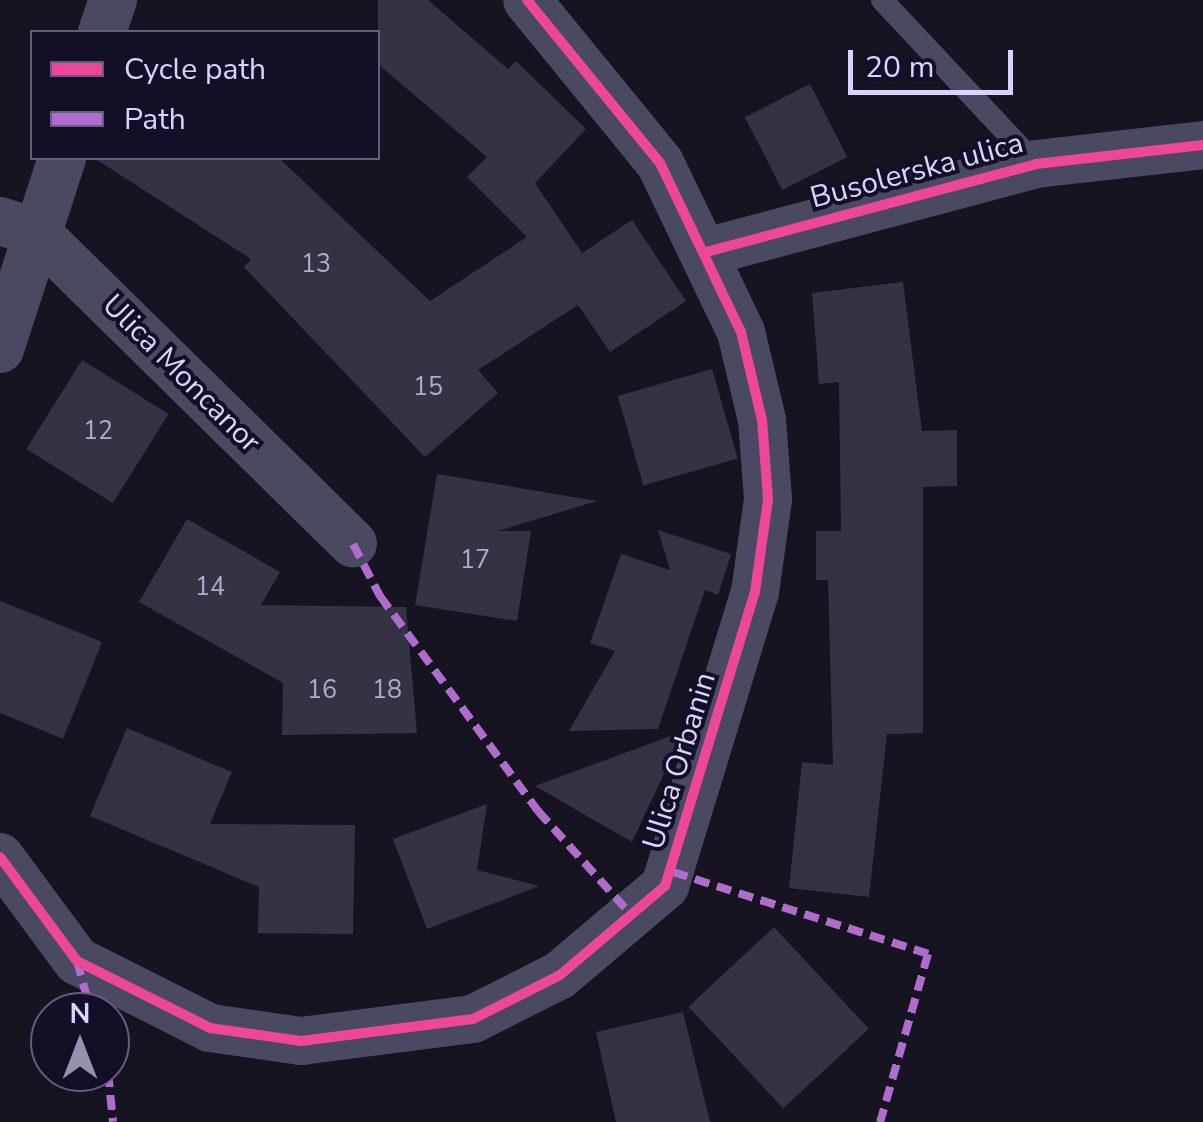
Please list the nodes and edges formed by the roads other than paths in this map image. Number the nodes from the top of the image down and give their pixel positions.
1 (113, 0) edge
2 (526, 0) edge
3 (882, 0) edge
4 (103, 30) edge
5 (1203, 145) edge
6 (61, 160) edge
7 (1036, 164) junction
8 (19, 227) edge
9 (706, 252) junction
10 (0, 349) edge
11 (353, 544) dead end
12 (0, 857) edge

1 - 4 street
2 - 9 street, Ulica Orbanin
3 - 7 lane
5 - 7 street, Busolerska ulica
6 - 8 street
7 - 9 street, Busolerska ulica
8 - 10 street
8 - 11 street, Ulica Moncanor
9 - 12 street, Ulica Orbanin

